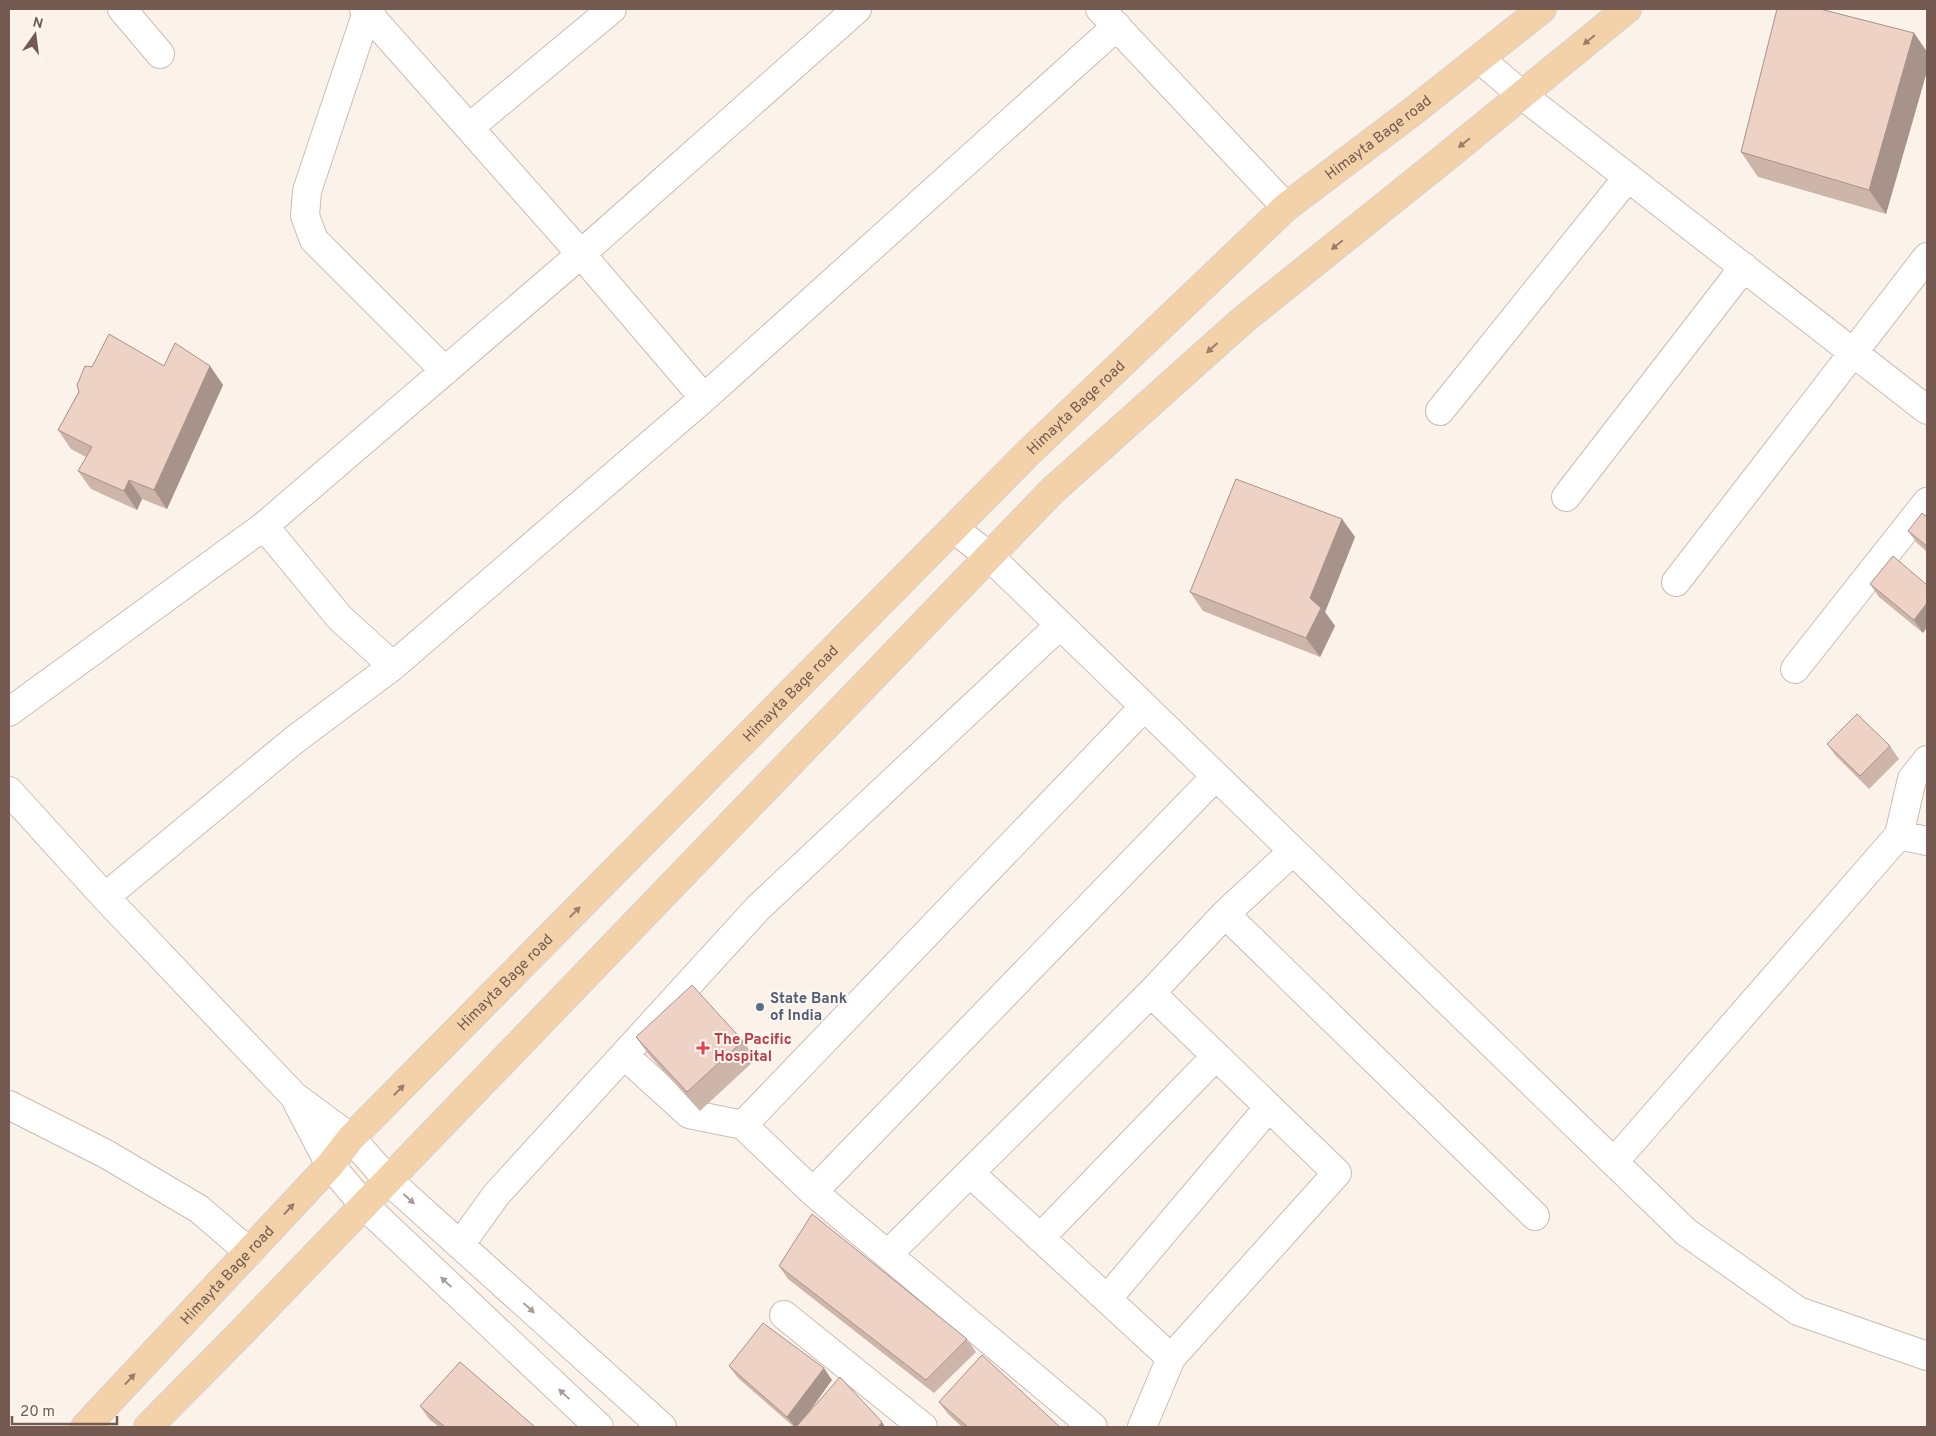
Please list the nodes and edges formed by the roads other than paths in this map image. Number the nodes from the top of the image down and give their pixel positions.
1 (122, 9) edge
2 (612, 9) edge
3 (1542, 9) edge
4 (1627, 9) edge
5 (367, 10) edge
6 (840, 14) edge
7 (1108, 17) edge
8 (160, 54) dead end
9 (1480, 58) junction
10 (1522, 95) junction
11 (470, 127) junction
12 (1628, 177) junction
13 (1286, 207) junction
14 (580, 254) junction
15 (1927, 257) edge
16 (1744, 268) junction
17 (1853, 352) junction
18 (445, 371) junction
19 (704, 398) junction
20 (1927, 410) edge
21 (1440, 411) dead end
22 (1566, 497) dead end
23 (1927, 502) edge
24 (264, 526) junction
25 (954, 528) junction
26 (989, 556) junction
27 (1676, 582) dead end
28 (1060, 624) junction
29 (393, 666) junction
30 (1795, 668) dead end
31 (1144, 707) junction
32 (9, 712) edge
33 (1927, 760) edge
34 (1216, 776) junction
35 (9, 791) edge
36 (1899, 835) junction
37 (1927, 841) edge
38 (1293, 851) junction
39 (104, 897) junction
40 (1225, 914) junction
41 (1151, 992) junction
42 (624, 1055) junction
43 (1216, 1056) junction
44 (294, 1096) junction
45 (9, 1105) edge
46 (1269, 1107) junction
47 (743, 1125) junction
48 (351, 1138) junction
49 (1614, 1162) junction
50 (330, 1165) junction
51 (970, 1173) junction
52 (388, 1180) junction
53 (813, 1192) junction
54 (364, 1205) junction
55 (1535, 1216) dead end
56 (1040, 1238) junction
57 (460, 1245) junction
58 (249, 1252) junction
59 (888, 1254) junction
60 (1107, 1299) junction
61 (784, 1315) dead end
62 (1927, 1356) edge
63 (1171, 1358) junction
64 (85, 1427) edge
65 (148, 1427) edge
66 (599, 1427) edge
67 (662, 1427) edge
68 (923, 1427) edge
69 (1094, 1427) edge
70 (1142, 1427) edge

1 - 8 street
2 - 11 street
3 - 9 main road, Himayta Bage road
4 -> 10 main road
5 - 11 street
5 - 18 street
6 - 14 street
7 - 13 street
7 - 19 street
9 - 10 street
9 - 13 main road, Himayta Bage road
10 - 12 street
10 -> 26 main road
11 - 14 street
12 - 16 street
12 - 21 street
13 - 25 main road, Himayta Bage road
14 - 18 street
14 - 19 street
15 - 17 street
16 - 17 street
16 - 22 street
17 - 20 street
17 - 27 street
18 - 24 street
19 - 29 street
23 - 30 street
24 - 29 street
24 - 32 street
25 - 26 street
48 -> 25 main road, Himayta Bage road
26 - 28 street
26 - 52 main road
28 - 31 street
28 - 42 street
29 - 39 street
31 - 34 street
31 - 47 street
33 - 36 street
34 - 38 street
34 - 53 street
35 - 39 street
36 - 37 street
36 - 49 street
38 - 40 street
38 - 49 street
39 - 44 street
40 - 41 street
40 - 55 street
41 - 43 street
41 - 51 street
42 - 47 street
42 - 57 street
43 - 46 street
43 - 56 street
44 - 48 street
44 - 50 street
45 - 58 street
46 - 60 street
46 - 63 street
47 - 53 street
48 - 50 main road, Himayta Bage road
48 - 52 street
49 - 62 street
50 - 54 street
58 -> 50 main road, Himayta Bage road
51 - 56 street
51 - 59 street
52 - 54 main road
52 -> 57 street
53 - 59 street
54 - 65 main road
66 -> 54 street
56 - 60 street
57 -> 67 street
64 -> 58 main road, Himayta Bage road
59 - 69 street
60 - 63 street
61 - 68 street
63 - 70 street

